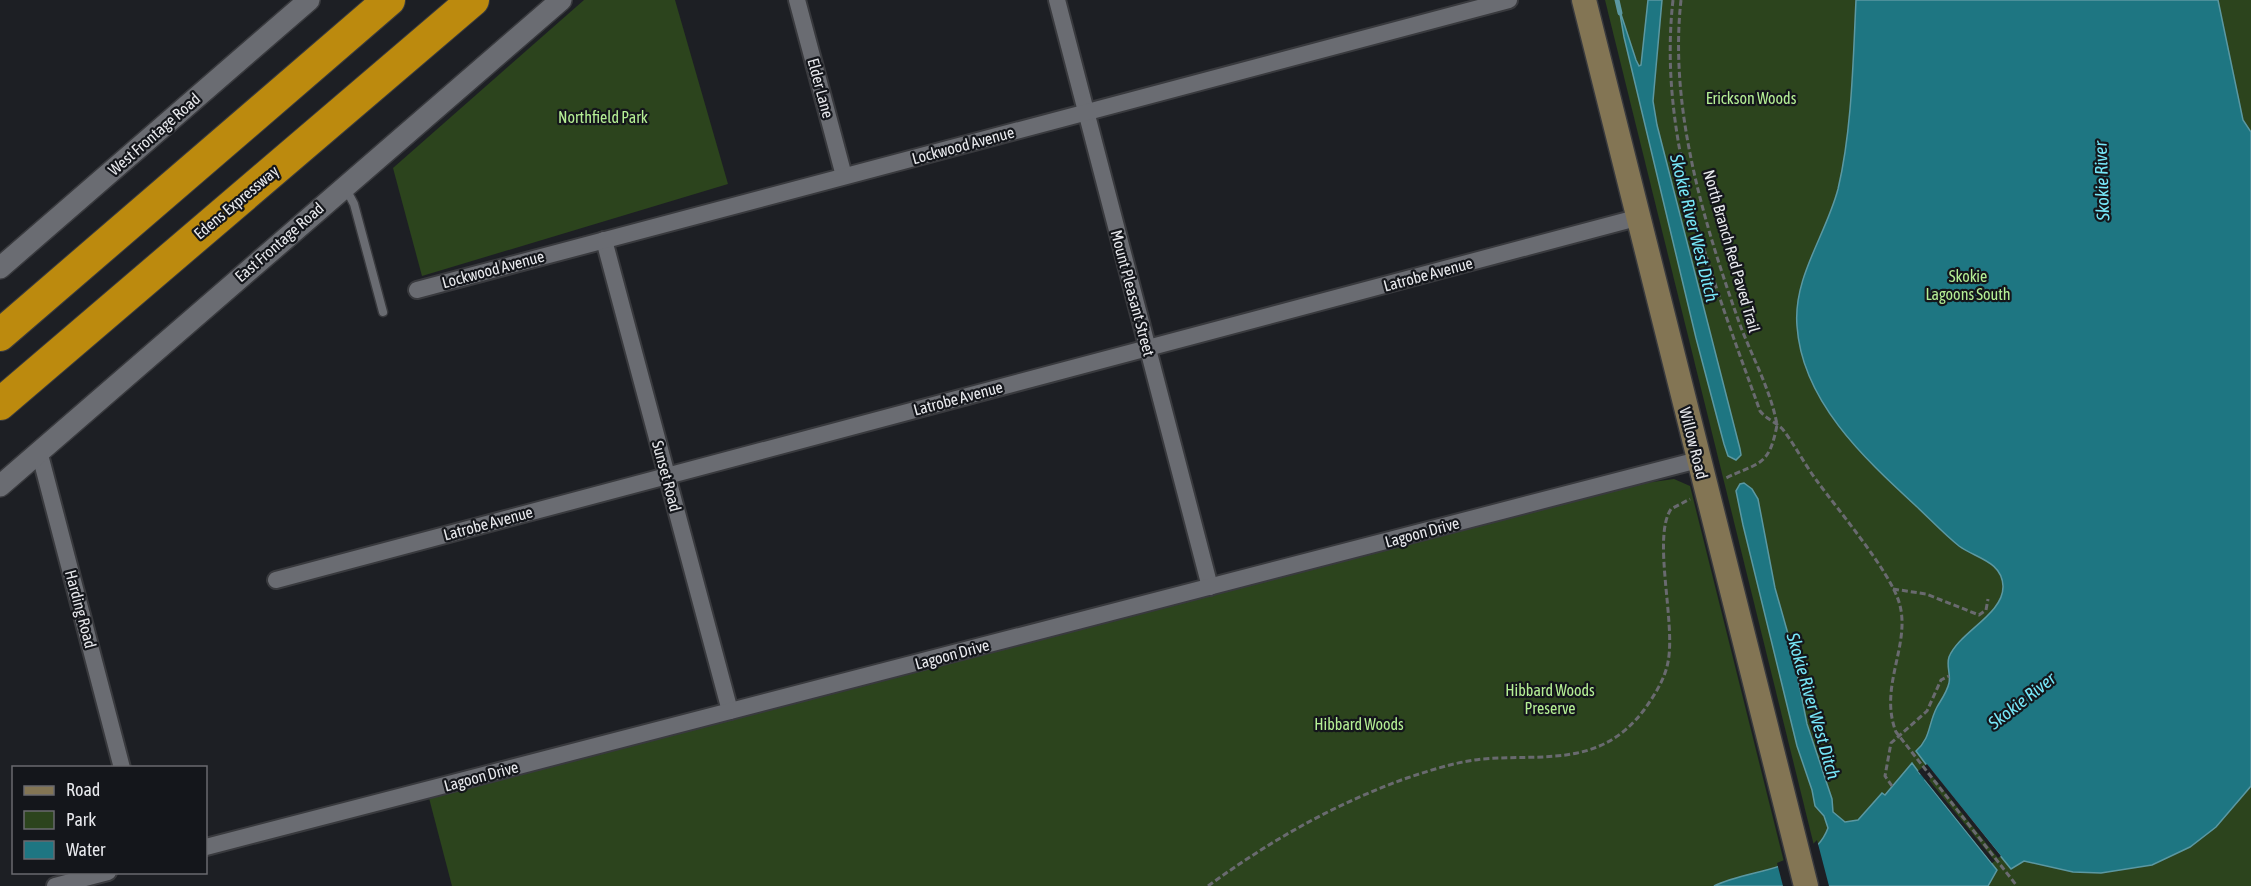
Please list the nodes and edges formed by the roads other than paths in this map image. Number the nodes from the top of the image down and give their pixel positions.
1 (309, 0) edge
2 (389, 0) edge
3 (473, 0) edge
4 (561, 0) edge
5 (797, 0) edge
6 (1057, 0) edge
7 (1509, 0) edge
8 (1584, 0) edge
9 (1086, 112) junction
10 (844, 176) junction
11 (344, 186) junction
12 (1640, 217) junction
13 (604, 240) junction
14 (0, 268) edge
15 (417, 290) dead end
16 (383, 312) dead end
17 (0, 335) edge
18 (1148, 348) junction
19 (0, 404) edge
20 (39, 451) junction
21 (1698, 460) junction
22 (667, 476) junction
23 (0, 486) edge
24 (276, 580) dead end
25 (1210, 587) junction
26 (730, 711) junction
27 (121, 766) edge
28 (207, 847) edge
29 (104, 874) edge
30 (56, 886) edge
31 (1806, 886) edge

1 - 14 street, West Frontage Road
2 - 17 highway
3 - 19 highway, Edens Expressway
4 - 11 street, East Frontage Road
5 - 10 street, Elder Lane
6 - 9 street, Mount Pleasant Street
7 - 9 street, Lockwood Avenue
8 - 12 main road, Willow Road
9 - 10 street, Lockwood Avenue
9 - 18 street, Mount Pleasant Street
10 - 13 street, Lockwood Avenue
11 - 16 lane
11 - 20 street, East Frontage Road
12 - 18 street, Latrobe Avenue
12 - 21 main road, Willow Road
13 - 15 street, Lockwood Avenue
13 - 22 street, Sunset Road
18 - 22 street, Latrobe Avenue
18 - 25 street, Mount Pleasant Street
20 - 23 street, East Frontage Road
20 - 27 street, Harding Road
21 - 25 street, Lagoon Drive
21 - 31 main road, Willow Road
22 - 24 street, Latrobe Avenue
22 - 26 street, Sunset Road
25 - 26 street, Lagoon Drive
26 - 28 street, Lagoon Drive
29 - 30 street

